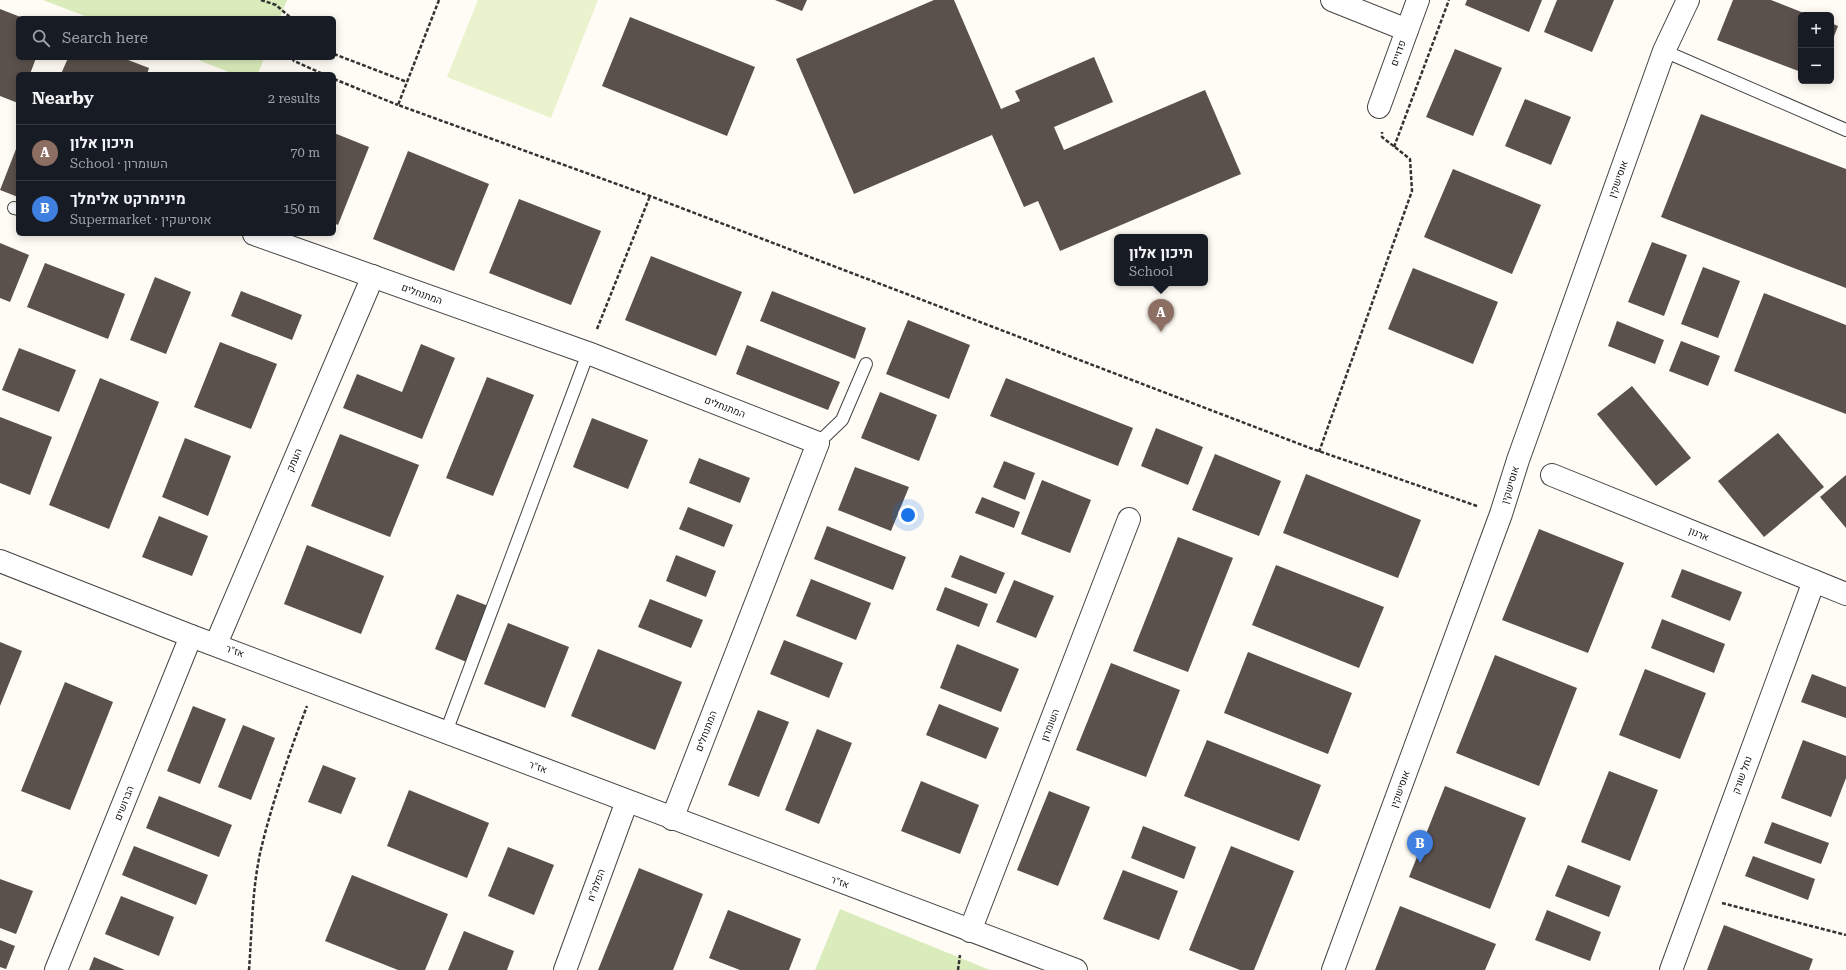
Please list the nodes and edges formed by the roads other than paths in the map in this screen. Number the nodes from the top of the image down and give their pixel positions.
1 (1332, 0) edge
2 (1418, 0) edge
3 (1688, 0) edge
4 (1407, 30) junction
5 (1664, 51) junction
6 (1379, 107) road end
7 (1846, 130) edge
8 (260, 236) edge
9 (373, 276) junction
10 (588, 353) junction
11 (866, 364) dead end
12 (818, 443) junction
13 (1552, 475) dead end
14 (1129, 519) dead end
15 (0, 561) edge
16 (1814, 581) junction
17 (1846, 594) edge
18 (191, 636) junction
19 (216, 644) junction
20 (446, 732) junction
21 (627, 801) junction
22 (672, 819) junction
23 (970, 931) junction
24 (56, 970) edge
25 (565, 970) edge
26 (1076, 970) edge
27 (1333, 970) edge
28 (1671, 970) edge

1 - 4 street
2 - 4 street, פדויים
3 - 5 street, אוסישקין
4 - 6 street, פדויים
5 - 7 lane
5 - 27 street, אוסישקין
8 - 9 street, המתנחלים
9 - 10 street, המתנחלים
9 - 19 street, העמק
10 - 12 street, המתנחלים
10 - 20 lane
11 - 12 lane
12 - 22 street, המתנחלים
13 - 16 street, ארנון
14 - 23 street, השומרון
15 - 18 street, אז"ר
16 - 17 street, ארנון
16 - 28 street, נחל שורק
18 - 19 street, אז"ר
18 - 24 street, הברושים
19 - 20 street, אז"ר
20 - 21 street, אז"ר
21 - 22 street, אז"ר
21 - 25 street, הפלמ"ח
22 - 23 street, אז"ר
23 - 26 street, אז"ר

